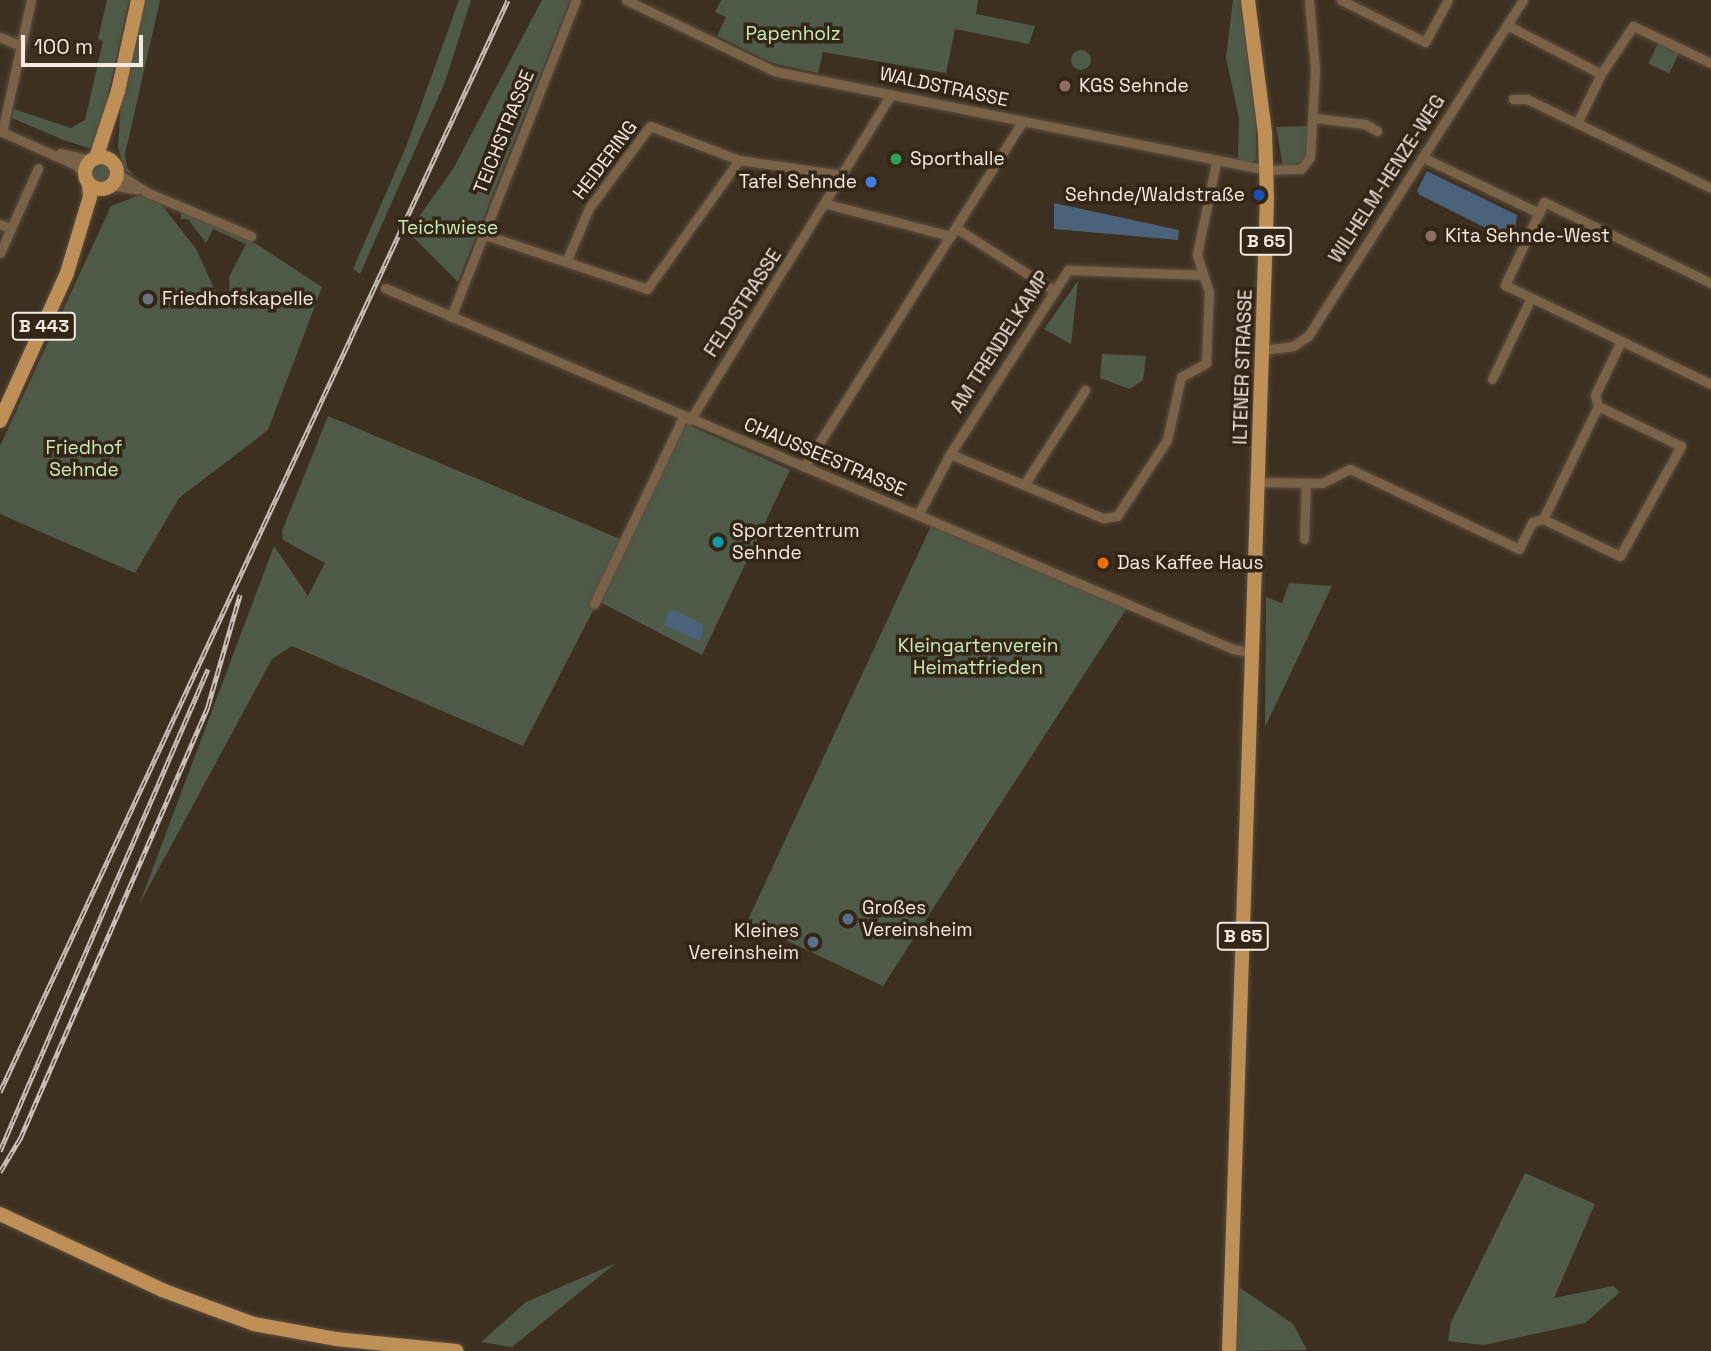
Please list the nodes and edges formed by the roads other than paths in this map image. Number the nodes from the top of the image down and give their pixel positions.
1 (32, 0) edge
2 (138, 0) edge
3 (576, 0) edge
4 (626, 0) edge
5 (1248, 0) edge
6 (1309, 0) edge
7 (1341, 0) edge
8 (1448, 0) edge
9 (1523, 0) edge
10 (1507, 25) junction
11 (0, 37) edge
12 (21, 46) junction
13 (1711, 63) edge
14 (1601, 74) junction
15 (118, 91) junction
16 (891, 94) junction
17 (1513, 99) dead end
18 (1315, 118) junction
19 (1023, 121) junction
20 (1577, 123) junction
21 (1, 131) edge
22 (1377, 131) dead end
23 (42, 148) junction
24 (1422, 157) junction
25 (94, 159) junction
26 (739, 160) junction
27 (1216, 162) junction
28 (38, 168) dead end
29 (1267, 170) junction
30 (843, 175) junction
31 (111, 177) junction
32 (87, 179) junction
33 (1711, 188) edge
34 (827, 204) junction
35 (1539, 213) junction
36 (0, 224) edge
37 (10, 229) junction
38 (954, 232) junction
39 (482, 234) junction
40 (251, 236) dead end
41 (0, 253) edge
42 (74, 255) junction
43 (566, 262) junction
44 (1203, 275) junction
45 (1711, 283) edge
46 (385, 288) dead end
47 (1053, 290) junction
48 (1531, 298) junction
49 (451, 317) junction
50 (1621, 341) junction
51 (1262, 350) junction
52 (1492, 379) dead end
53 (1711, 384) edge
54 (1085, 390) dead end
55 (1598, 406) junction
56 (686, 419) junction
57 (0, 421) edge
58 (950, 454) junction
59 (804, 467) junction
60 (1259, 482) junction
61 (1306, 483) junction
62 (1024, 485) junction
63 (918, 516) junction
64 (1543, 519) junction
65 (1304, 539) dead end
66 (594, 604) dead end
67 (1253, 653) junction
68 (0, 1214) edge
69 (456, 1351) edge
70 (1229, 1351) edge

1 - 12 street
2 - 15 main road, B 443
3 - 39 street, TEICHSTRASSE
4 - 16 street, WALDSTRASSE
5 - 29 main road, ILTENER STRASSE / B 65
6 - 18 street
7 - 8 street
9 - 10 street, WILHELM-HENZE-WEG
10 - 14 street
10 - 24 street, WILHELM-HENZE-WEG
11 - 12 street
12 - 21 street
13 - 14 street
14 - 20 street
15 - 25 main road, B 443
15 - 31 main road, B 443
16 - 19 street, WALDSTRASSE
16 - 30 street, FELDSTRASSE
17 - 20 street
18 - 22 street
18 - 29 street, WALDSTRASSE
19 - 27 street, WALDSTRASSE
19 - 38 street
20 - 33 street
21 - 23 street
23 - 25 street
23 - 32 street
24 - 35 street
24 - 51 street, WILHELM-HENZE-WEG
25 - 31 main road
25 - 32 main road
26 - 30 street, HEIDERING
26 - 43 street
26 - 43 street, HEIDERING
27 - 29 street, WALDSTRASSE
27 - 44 street
28 - 37 street
29 - 51 main road, ILTENER STRASSE / B 65
30 - 34 street, FELDSTRASSE
31 - 32 main road
31 - 40 street
31 - 42 main road, B 443
32 - 42 main road, B 443
34 - 38 street
34 - 56 street, FELDSTRASSE
35 - 45 street
35 - 48 street
36 - 37 street
37 - 41 street
38 - 47 street
38 - 59 street
39 - 43 street
39 - 49 street, TEICHSTRASSE
42 - 57 main road, B 443
44 - 47 street, AM TRENDELKAMP
44 - 62 street
46 - 49 street, CHAUSSEESTRASSE
47 - 58 street, AM TRENDELKAMP
48 - 50 street
48 - 52 street
49 - 56 street, CHAUSSEESTRASSE
50 - 53 street
50 - 55 street
51 - 60 main road, ILTENER STRASSE / B 65
54 - 62 street
55 - 64 street
55 - 64 street
56 - 59 street, CHAUSSEESTRASSE
56 - 66 street, FELDSTRASSE
58 - 62 street
58 - 63 street, AM TRENDELKAMP
59 - 63 street, CHAUSSEESTRASSE
60 - 61 street
60 - 67 main road, ILTENER STRASSE / B 65
61 - 64 street
61 - 65 street
63 - 67 street, CHAUSSEESTRASSE
67 - 70 main road, B 65
68 - 69 main road

